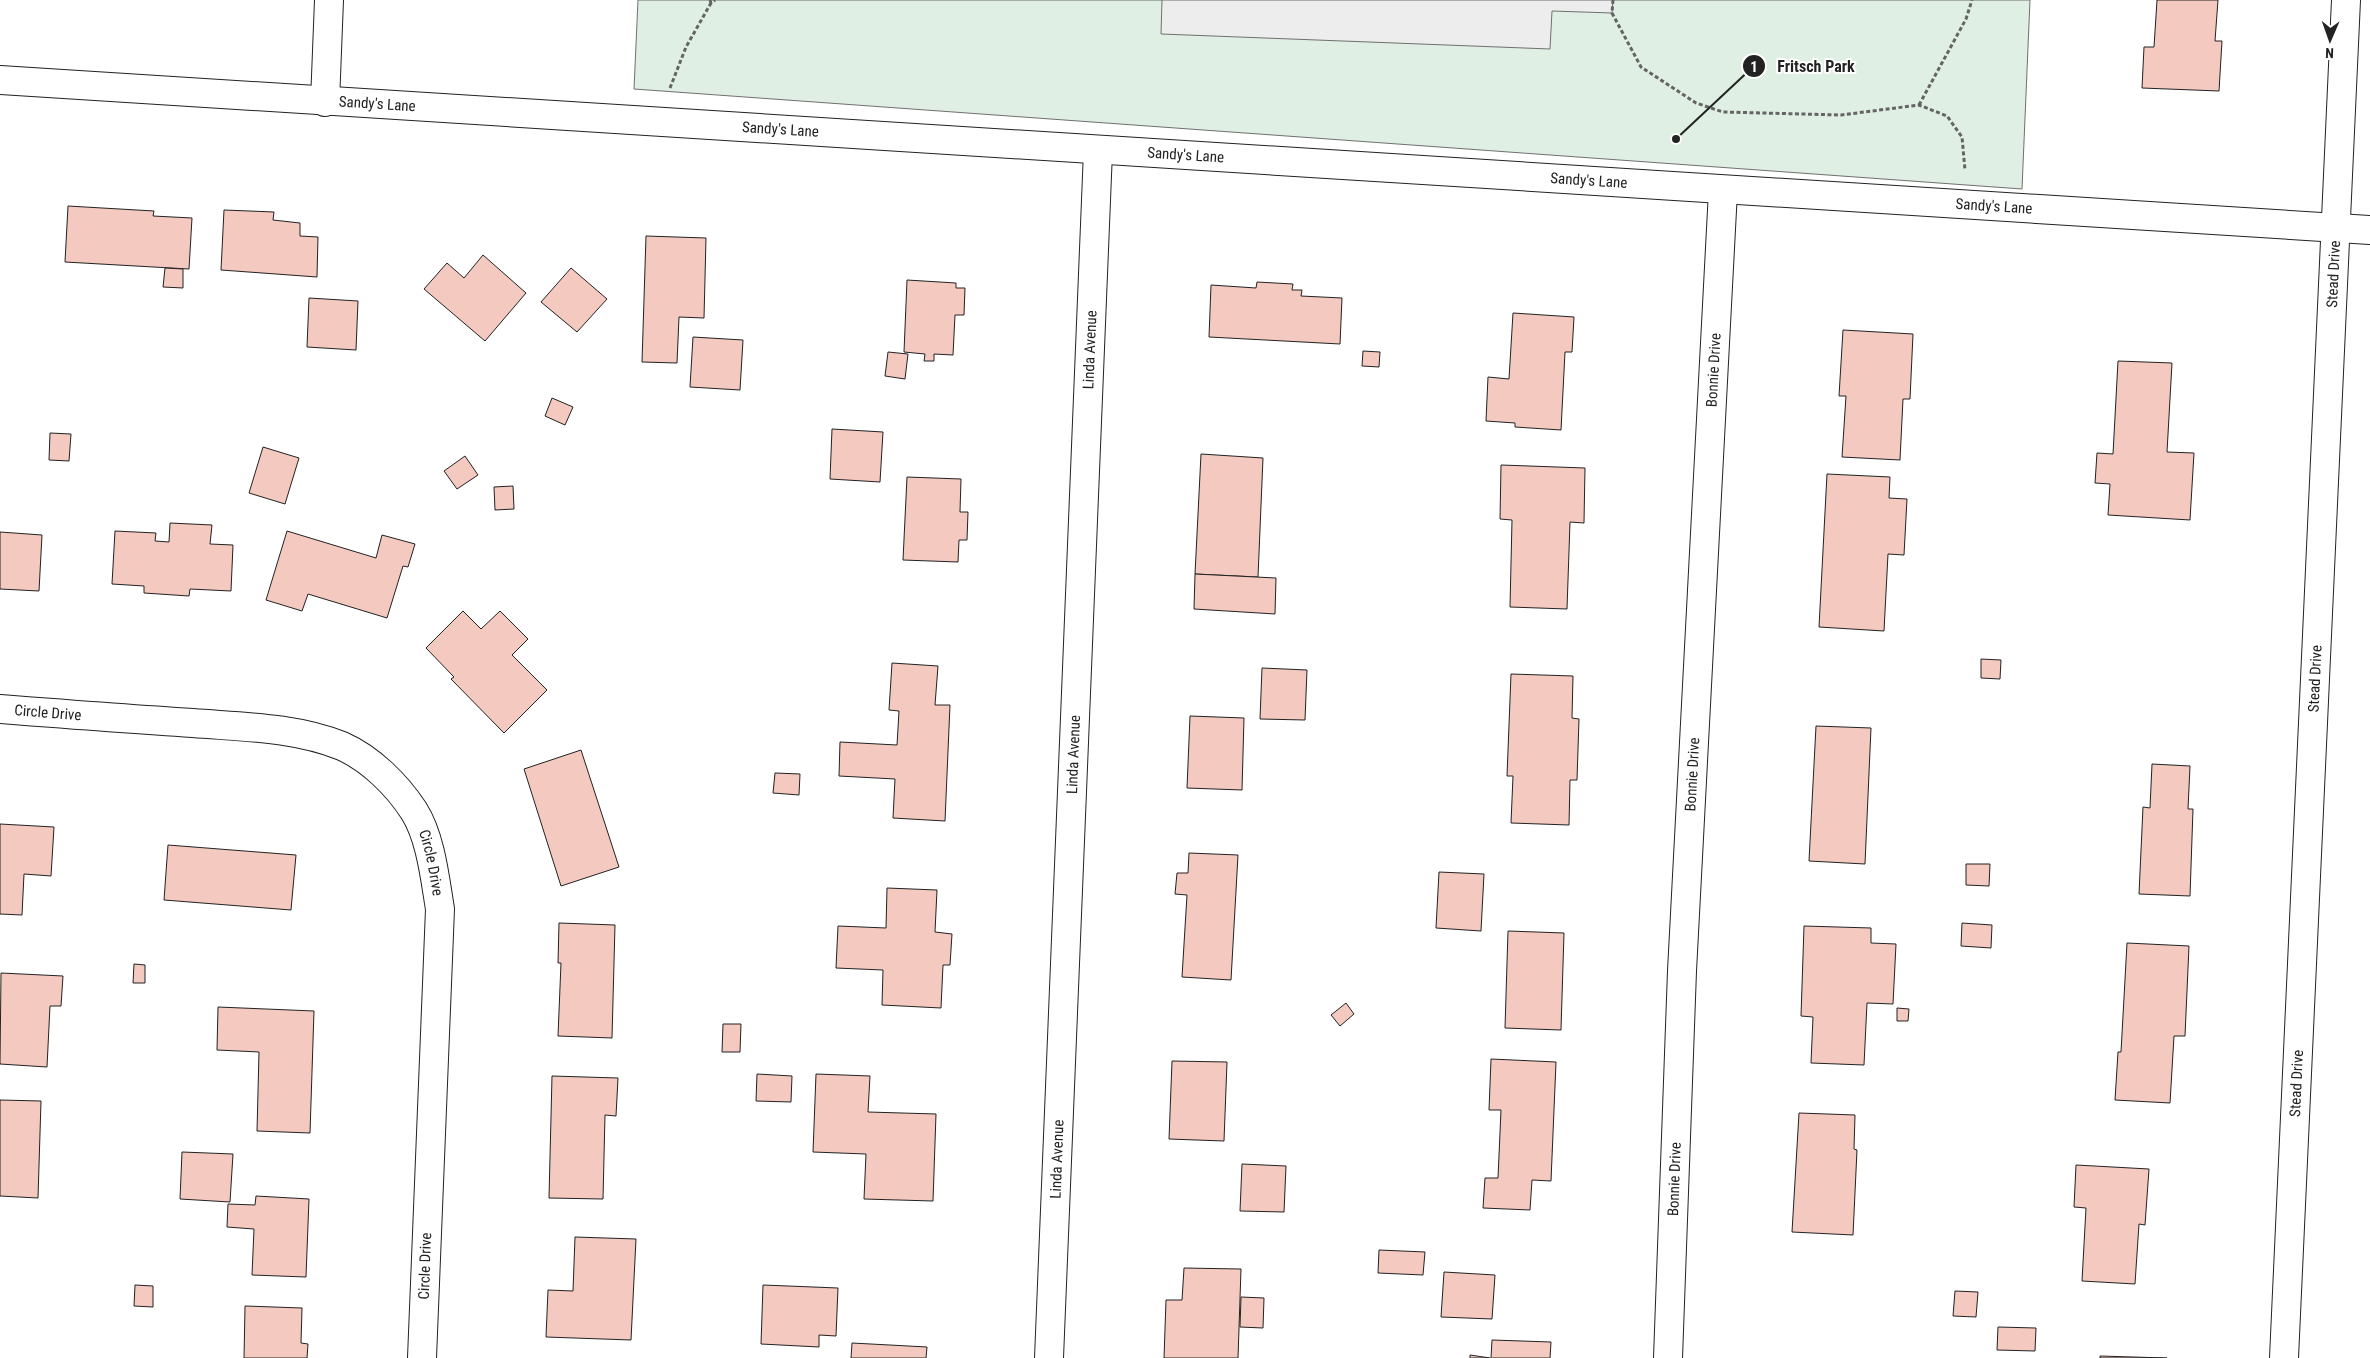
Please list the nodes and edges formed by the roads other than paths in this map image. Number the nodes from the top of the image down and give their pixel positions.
1 (329, 0) edge
2 (2346, 0) edge
3 (0, 80) edge
4 (325, 102) junction
5 (1098, 151) junction
6 (1723, 191) junction
7 (2335, 228) junction
8 (2370, 230) edge
9 (0, 710) edge
10 (422, 1358) edge
11 (1049, 1358) edge
12 (1668, 1358) edge
13 (2284, 1358) edge

1 - 4 street
2 - 7 street, Stead Drive
3 - 4 street, Sandy's Lane
4 - 5 street, Sandy's Lane
5 - 6 street, Sandy's Lane
5 - 11 street, Linda Avenue
6 - 7 street, Sandy's Lane
6 - 12 street, Bonnie Drive
7 - 8 street, Sandy's Lane
7 - 13 street, Stead Drive
9 - 10 street, Circle Drive

